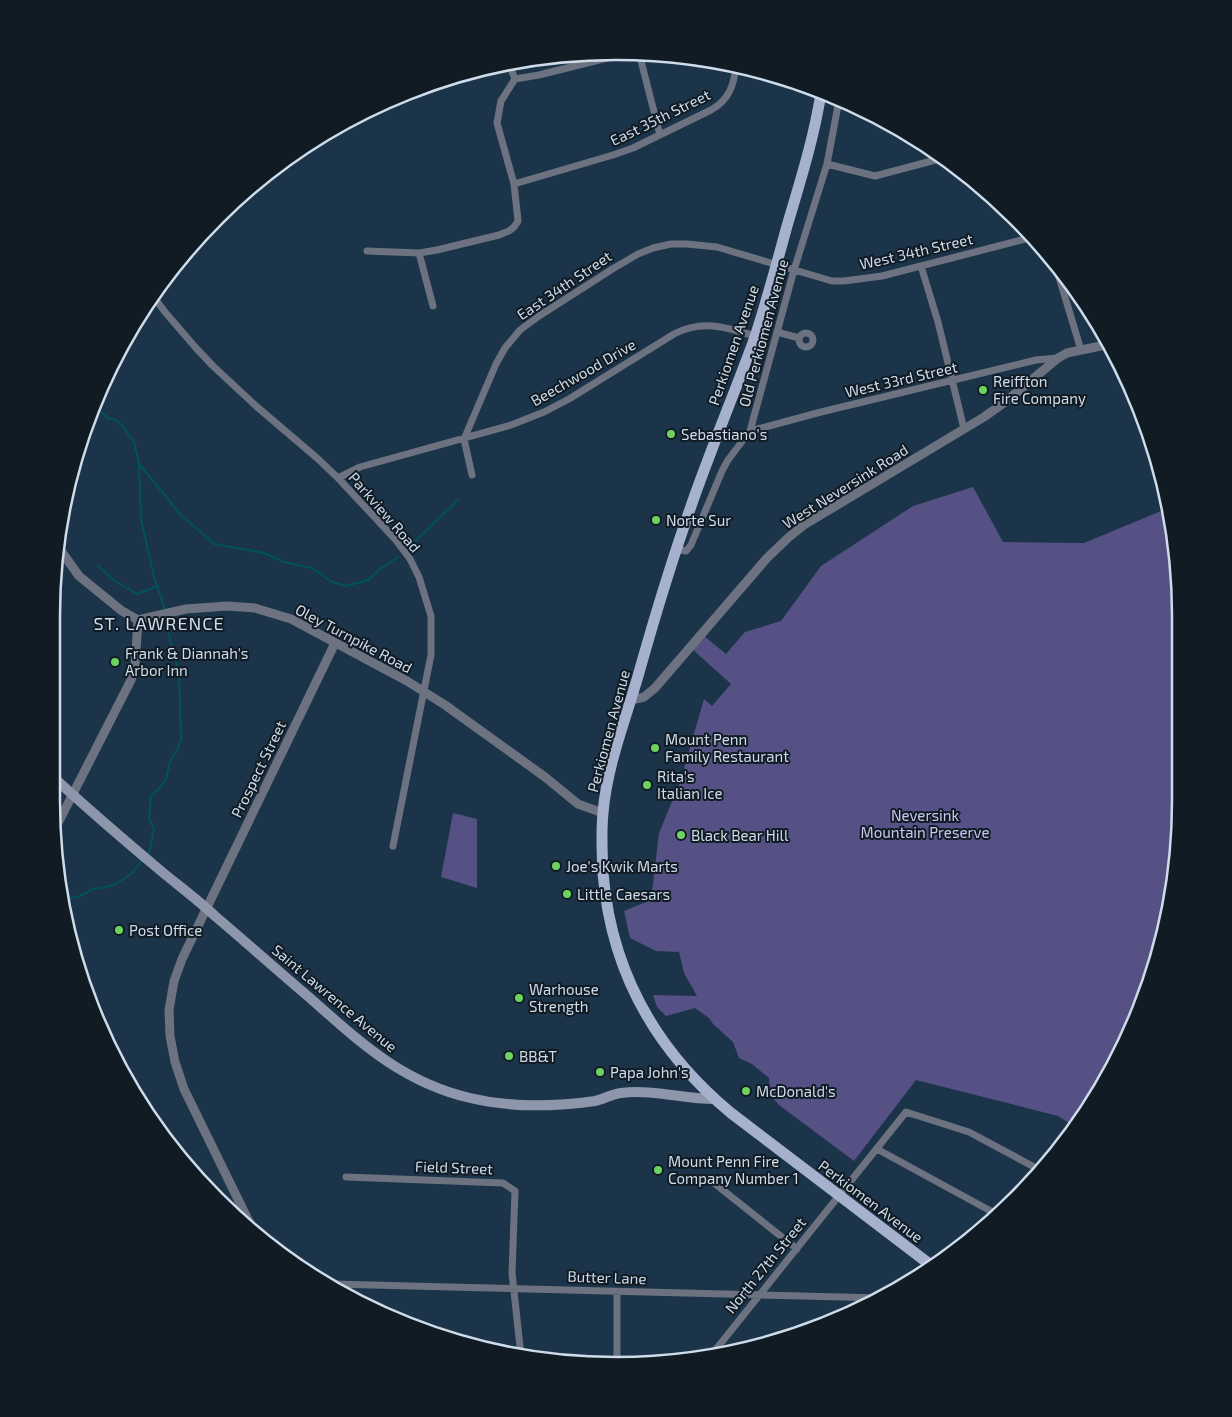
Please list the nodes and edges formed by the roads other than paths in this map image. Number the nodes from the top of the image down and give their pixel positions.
1 (597, 61) edge
2 (641, 61) edge
3 (511, 70) edge
4 (735, 73) edge
5 (515, 80) junction
6 (820, 99) edge
7 (838, 106) edge
8 (660, 135) junction
9 (934, 160) edge
10 (827, 164) junction
11 (514, 184) junction
12 (1025, 239) edge
13 (367, 251) dead end
14 (419, 253) junction
15 (776, 264) junction
16 (921, 266) junction
17 (794, 270) junction
18 (1061, 283) edge
19 (158, 302) edge
20 (433, 306) dead end
21 (777, 332) junction
22 (755, 336) junction
23 (799, 338) dead end
24 (1102, 346) edge
25 (1081, 350) junction
26 (1058, 358) junction
27 (953, 381) junction
28 (964, 429) junction
29 (750, 431) junction
30 (464, 439) junction
31 (472, 475) dead end
32 (338, 478) junction
33 (676, 549) junction
34 (64, 555) edge
35 (138, 620) junction
36 (335, 643) junction
37 (424, 692) junction
38 (631, 700) junction
39 (60, 783) edge
40 (73, 794) junction
41 (603, 813) junction
42 (60, 818) edge
43 (394, 846) dead end
44 (207, 908) junction
45 (714, 1099) junction
46 (877, 1150) junction
47 (1035, 1167) edge
48 (346, 1178) dead end
49 (714, 1182) dead end
50 (839, 1196) junction
51 (991, 1211) edge
52 (246, 1216) edge
53 (797, 1249) junction
54 (927, 1262) edge
55 (340, 1284) edge
56 (513, 1288) junction
57 (617, 1292) junction
58 (760, 1294) junction
59 (867, 1297) edge
60 (717, 1347) edge
61 (520, 1348) edge
62 (617, 1357) edge

1 - 5 street
2 - 8 street
3 - 5 street
4 - 8 street, East 35th Street
5 - 11 street
6 - 15 main road, Perkiomen Avenue
7 - 10 street, Old Perkiomen Avenue
8 - 11 street, East 35th Street
9 - 10 street
10 - 17 street, Old Perkiomen Avenue
11 - 14 street
12 - 16 street, West 34th Street
13 - 14 street
14 - 20 street
15 - 17 street, West 34th Street
15 - 22 main road, Perkiomen Avenue
15 - 30 street, East 34th Street
16 - 17 street, West 34th Street
16 - 27 street
17 - 21 street, Old Perkiomen Avenue
18 - 25 street
19 - 32 street, Parkview Road
21 - 23 street
21 - 29 street, Old Perkiomen Avenue
22 - 30 street, Beechwood Drive
22 - 33 main road, Perkiomen Avenue
24 - 25 street, West Neversink Road
25 - 26 street, West Neversink Road
26 - 27 street, West 33rd Street
26 - 28 street, West Neversink Road
27 - 28 street
27 - 29 street, West 33rd Street
28 - 38 street, West Neversink Road
29 - 33 street, Old Perkiomen Avenue
30 - 31 street
30 - 32 street, Beechwood Drive
32 - 37 street, Parkview Road
33 - 38 main road, Perkiomen Avenue
34 - 35 street
35 - 36 street, Oley Turnpike Road
35 - 40 street
36 - 37 street, Oley Turnpike Road
36 - 44 street, Prospect Street
37 - 41 street, Oley Turnpike Road
37 - 43 street, Parkview Road
38 - 41 main road, Perkiomen Avenue
39 - 40 main road, Saint Lawrence Avenue
40 - 42 street
40 - 44 main road, Saint Lawrence Avenue
41 - 45 main road, Perkiomen Avenue
44 - 45 main road, Saint Lawrence Avenue
44 - 52 street, Prospect Street
45 - 50 main road, Perkiomen Avenue
46 - 47 street, North 27th Street
46 - 50 street, North 27th Street
46 - 51 street
48 - 56 street, Field Street
49 - 53 street
50 - 53 street, North 27th Street
50 - 54 main road, Perkiomen Avenue
53 - 58 street, North 27th Street
55 - 56 street, Butter Lane
56 - 57 street, Butter Lane
56 - 61 street
57 - 58 street, Butter Lane
57 - 62 street
58 - 59 street, Butter Lane
58 - 60 street, North 27th Street

